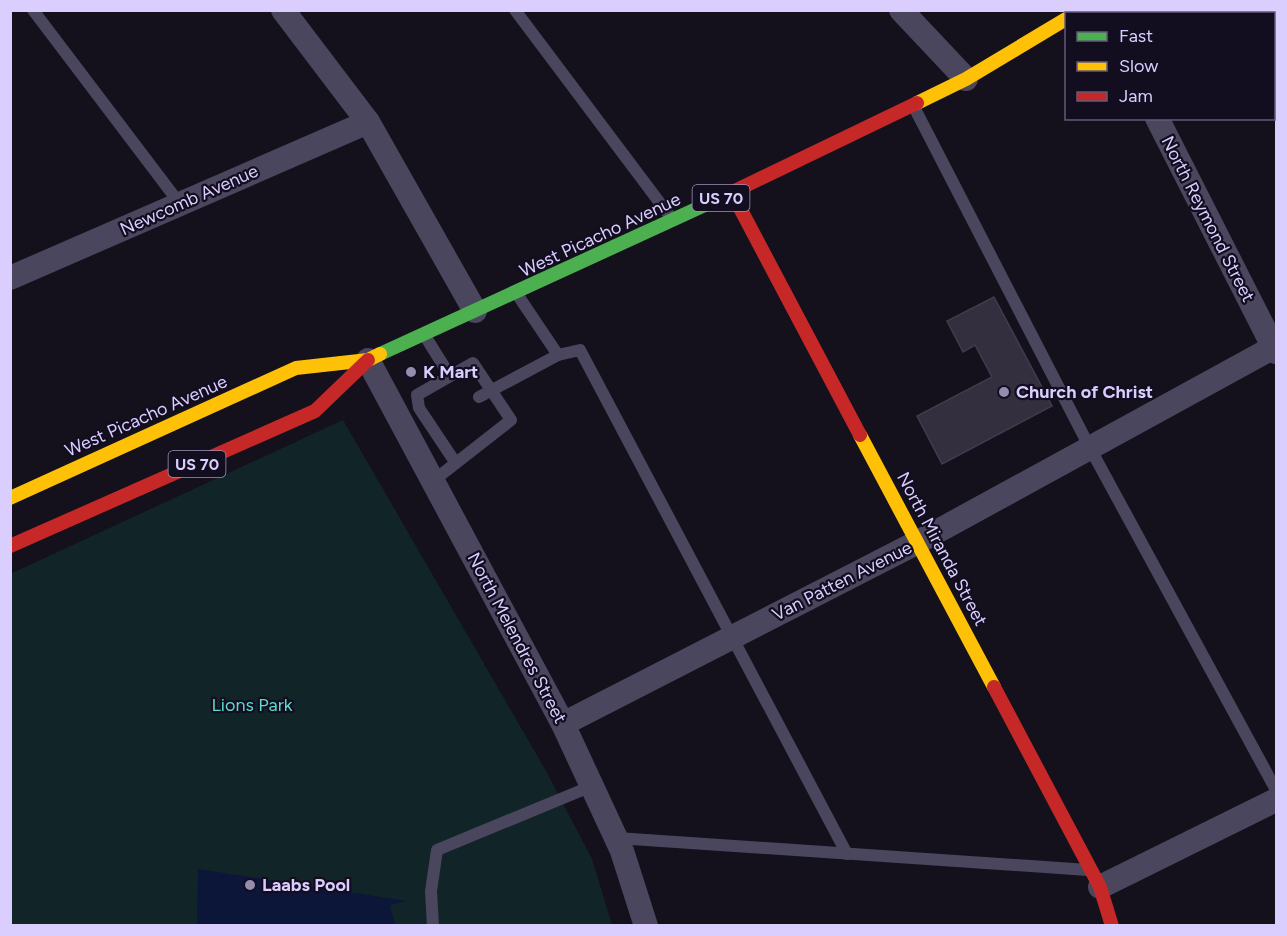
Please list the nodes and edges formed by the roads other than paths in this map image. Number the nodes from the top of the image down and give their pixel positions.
1 (33, 10) edge
2 (283, 10) edge
3 (515, 10) edge
4 (901, 10) edge
5 (1065, 20) edge
6 (966, 78) junction
7 (912, 105) junction
8 (1158, 120) edge
9 (368, 122) junction
10 (732, 193) junction
11 (180, 204) junction
12 (673, 220) junction
13 (10, 278) edge
14 (516, 293) junction
15 (475, 311) junction
16 (424, 334) junction
17 (1276, 349) edge
18 (558, 355) junction
19 (368, 360) junction
20 (450, 376) junction
21 (491, 390) junction
22 (479, 397) dead end
23 (437, 425) junction
24 (411, 441) junction
25 (1090, 448) junction
26 (455, 462) junction
27 (433, 481) junction
28 (10, 498) edge
29 (918, 542) junction
30 (10, 546) edge
31 (733, 636) junction
32 (563, 724) junction
33 (592, 786) junction
34 (1276, 790) edge
35 (1276, 800) edge
36 (616, 838) junction
37 (847, 854) junction
38 (1096, 879) junction
39 (433, 926) edge
40 (645, 926) edge
41 (1112, 926) edge

1 - 11 lane
2 - 9 street
3 - 12 lane
4 - 6 street
5 - 6 main road, West Picacho Avenue / US 70
6 - 7 main road, West Picacho Avenue / US 70
7 - 10 main road, West Picacho Avenue / US 70
7 - 25 lane
8 - 17 street, North Reymond Street
9 - 11 street, Newcomb Avenue
9 - 15 street
10 - 12 main road, West Picacho Avenue / US 70
10 - 29 main road, North Miranda Street
11 - 13 street, Newcomb Avenue
12 - 14 main road, West Picacho Avenue / US 70
14 - 15 main road, West Picacho Avenue / US 70
14 - 18 lane
15 - 16 main road, West Picacho Avenue / US 70
16 - 19 main road, West Picacho Avenue / US 70
16 - 20 lane
17 - 25 street, Van Patten Avenue
18 - 21 lane
18 - 31 lane
19 - 24 street, North Melendres Street
19 - 28 main road, West Picacho Avenue / US 70
19 - 30 main road, West Picacho Avenue / US 70
20 - 21 lane
20 - 23 lane
21 - 22 lane
21 - 26 lane
23 - 24 lane
23 - 26 lane
24 - 27 street, North Melendres Street
25 - 29 street, Van Patten Avenue
25 - 34 lane
26 - 27 lane
27 - 32 street, North Melendres Street
29 - 31 street, Van Patten Avenue
29 - 38 main road, North Miranda Street
31 - 32 street, Van Patten Avenue
31 - 37 lane
32 - 33 street, North Melendres Street
33 - 36 street, North Melendres Street
33 - 39 lane
35 - 38 street
36 - 37 lane
36 - 40 street, North Melendres Street
37 - 38 lane
38 - 41 main road, North Miranda Street

